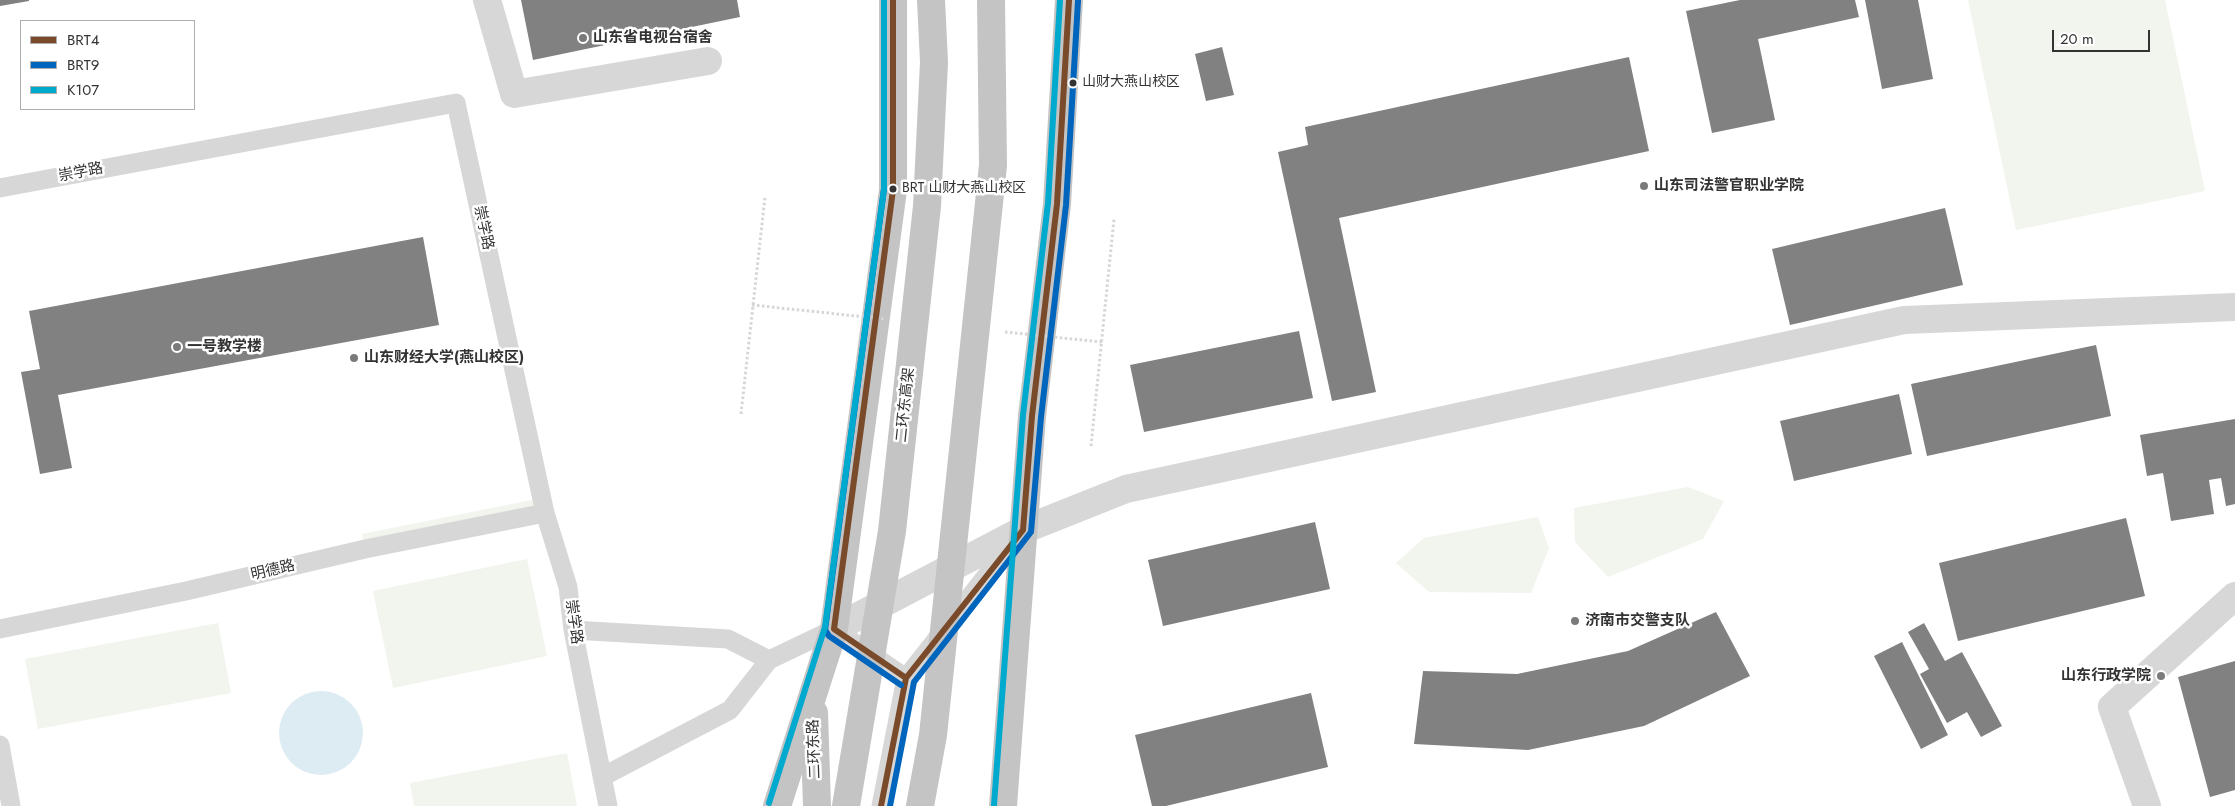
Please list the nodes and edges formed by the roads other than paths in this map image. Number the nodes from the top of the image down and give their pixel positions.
1 (487, 0) edge
2 (893, 0) edge
3 (931, 0) edge
4 (991, 0) edge
5 (1069, 0) edge
6 (708, 61) dead end
7 (0, 188) edge
8 (2235, 307) edge
9 (545, 513) junction
10 (1023, 530) junction
11 (2235, 596) edge
12 (0, 628) edge
13 (834, 629) junction
14 (573, 630) junction
15 (769, 660) junction
16 (906, 678) junction
17 (814, 691) junction
18 (0, 745) edge
19 (602, 778) junction
20 (12, 806) edge
21 (608, 806) edge
22 (777, 806) edge
23 (795, 806) edge
24 (817, 806) edge
25 (846, 806) edge
26 (881, 806) edge
27 (920, 806) edge
28 (1003, 806) edge
29 (2147, 806) edge

1 - 6 street
2 - 13 highway, 二环东路
3 - 25 highway, 二环东高架, bridge
4 - 27 highway, bridge
5 - 10 highway
7 - 9 lane, 崇学路
8 - 10 street
9 - 12 lane, 明德路
9 - 14 lane, 崇学路
10 - 13 street
10 - 16 lane
10 - 28 highway
11 - 29 street
13 - 15 lane
13 - 16 lane
13 - 17 highway, 二环东路
14 - 15 lane
14 - 19 lane, 崇学路
15 - 19 lane
16 - 26 lane
17 - 22 highway, 二环东路
17 - 23 highway
17 - 24 highway, 二环东路
18 - 20 lane
19 - 21 lane, 崇学路

